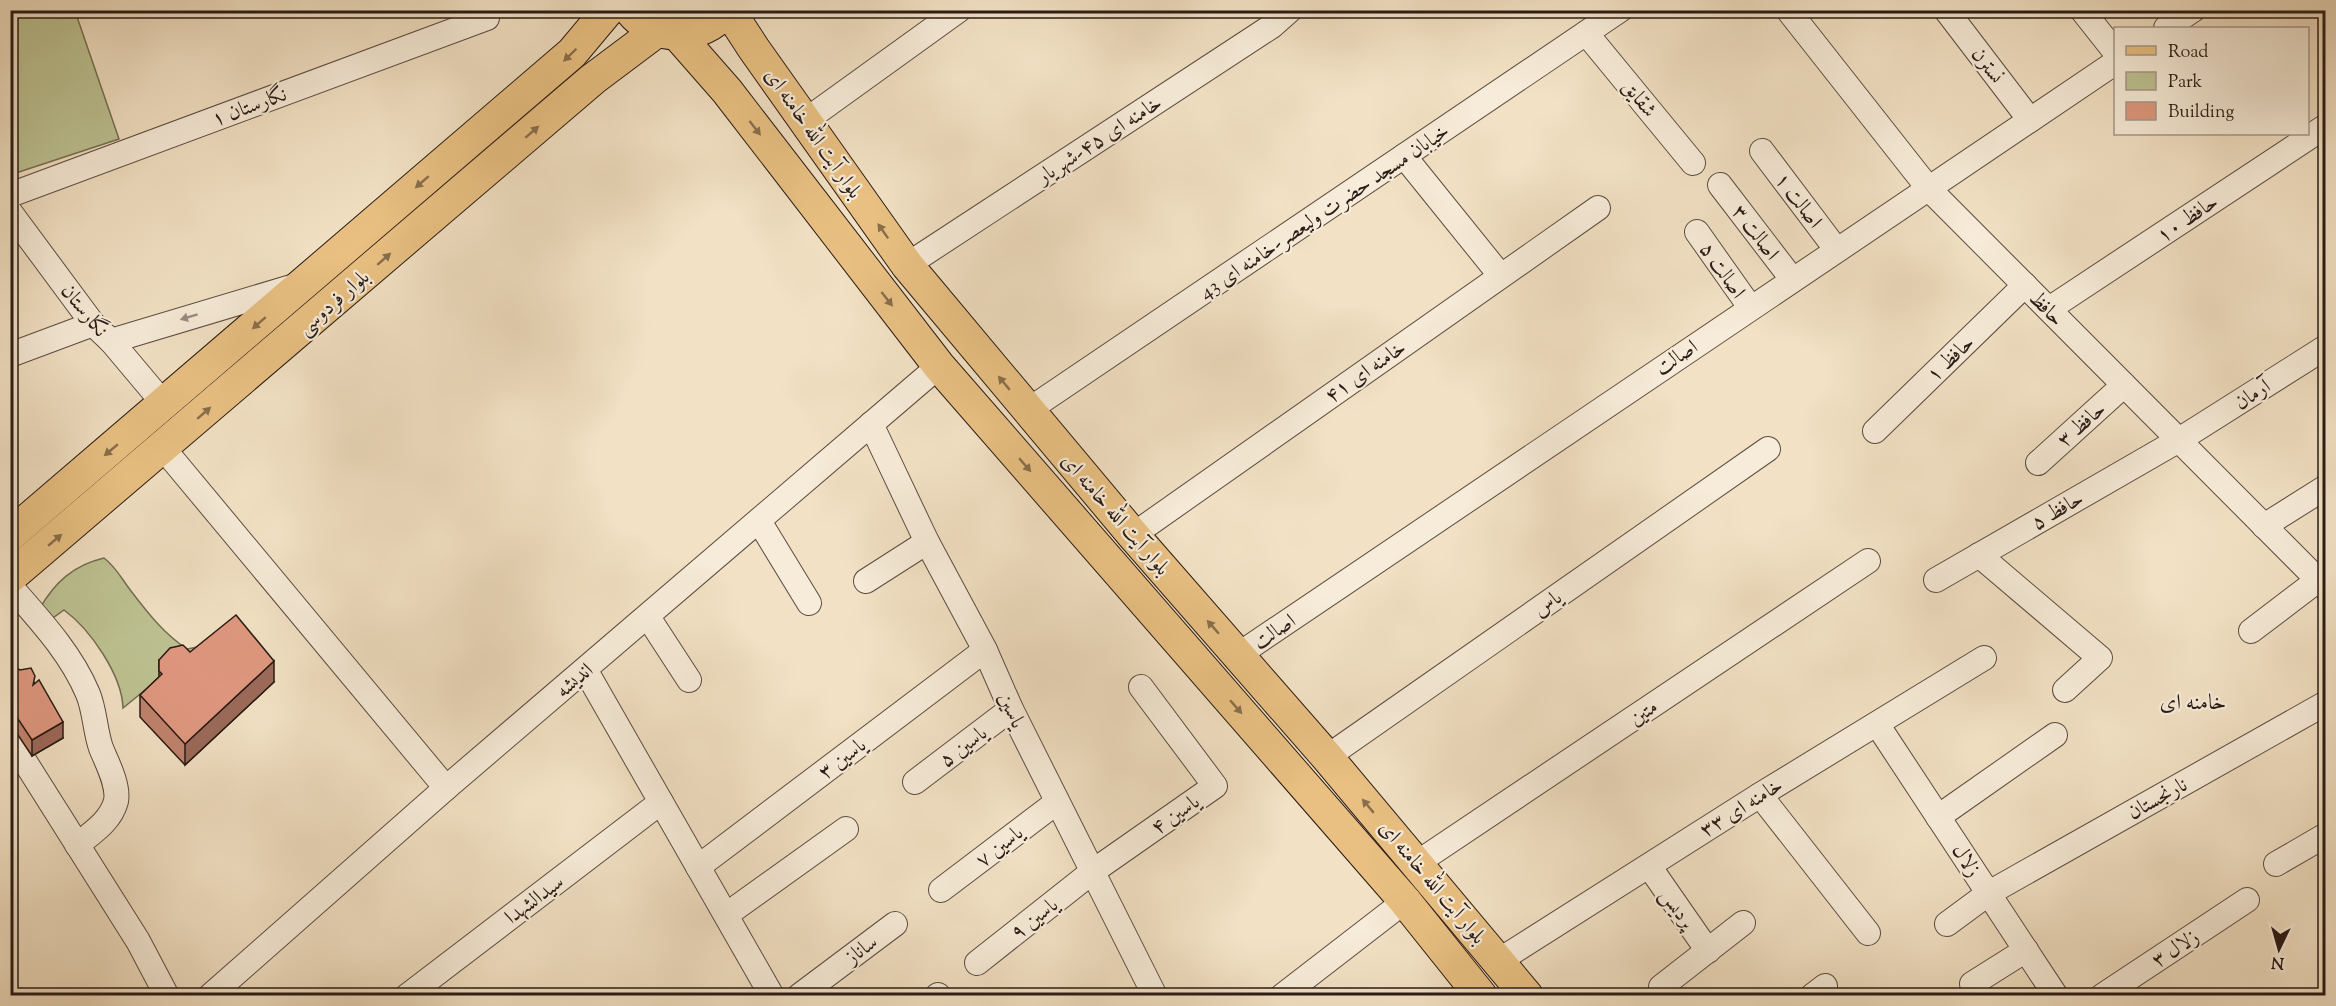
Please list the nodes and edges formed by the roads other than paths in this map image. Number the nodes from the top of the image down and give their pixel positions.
1 (608, 10) edge
2 (630, 10) edge
3 (727, 10) edge
4 (735, 10) edge
5 (959, 10) edge
6 (1290, 10) edge
7 (1620, 10) edge
8 (1788, 10) edge
9 (1946, 10) edge
10 (2082, 10) edge
11 (2193, 10) edge
12 (487, 18) dead end
13 (2168, 27) edge
14 (667, 33) junction
15 (1586, 33) junction
16 (2114, 52) edge
17 (2114, 63) edge
18 (770, 69) junction
19 (727, 91) junction
20 (2030, 120) junction
21 (806, 121) junction
22 (2325, 126) edge
23 (1762, 151) dead end
24 (1404, 156) junction
25 (1693, 163) dead end
26 (1720, 184) dead end
27 (1929, 189) junction
28 (10, 195) edge
29 (1598, 208) dead end
30 (10, 212) edge
31 (1697, 232) dead end
32 (1836, 249) junction
33 (907, 265) junction
34 (1500, 275) junction
35 (1792, 279) junction
36 (306, 282) junction
37 (2025, 285) junction
38 (1750, 307) junction
39 (2049, 309) junction
40 (93, 324) junction
41 (111, 341) junction
42 (2325, 347) edge
43 (10, 355) edge
44 (939, 366) junction
45 (2124, 385) junction
46 (164, 405) junction
47 (1027, 411) junction
48 (871, 424) junction
49 (1875, 431) dead end
50 (2179, 440) junction
51 (163, 448) junction
52 (1768, 449) dead end
53 (2038, 463) dead end
54 (2325, 487) edge
55 (759, 521) junction
56 (2264, 526) junction
57 (10, 535) edge
58 (1133, 535) junction
59 (927, 542) junction
60 (1979, 555) junction
61 (1868, 561) dead end
62 (10, 577) edge
63 (1936, 580) dead end
64 (2323, 580) edge
65 (866, 581) dead end
66 (10, 586) edge
67 (809, 603) dead end
68 (648, 617) junction
69 (2251, 631) dead end
70 (985, 650) junction
71 (1239, 656) junction
72 (1984, 658) dead end
73 (586, 671) junction
74 (689, 680) dead end
75 (1141, 687) dead end
76 (2065, 690) dead end
77 (2325, 703) edge
78 (1011, 709) junction
79 (1877, 724) junction
80 (2055, 735) dead end
81 (10, 738) edge
82 (1327, 757) junction
83 (915, 782) dead end
84 (446, 788) junction
85 (1760, 795) junction
86 (661, 802) junction
87 (1057, 802) junction
88 (1938, 817) junction
89 (846, 829) dead end
90 (2325, 836) edge
91 (77, 845) junction
92 (1418, 863) junction
93 (2276, 864) dead end
94 (1649, 866) junction
95 (698, 867) junction
96 (1092, 872) junction
97 (941, 890) dead end
98 (1989, 893) junction
99 (2247, 900) dead end
100 (1405, 901) junction
101 (726, 915) junction
102 (1743, 923) dead end
103 (895, 924) dead end
104 (1947, 924) dead end
105 (1868, 933) dead end
106 (2026, 950) junction
107 (1708, 951) junction
108 (1500, 960) junction
109 (977, 963) dead end
110 (1972, 984) dead end
111 (1661, 987) dead end
112 (1297, 991) edge
113 (167, 996) edge
114 (210, 996) edge
115 (407, 996) edge
116 (772, 996) edge
117 (799, 996) edge
118 (1155, 996) edge
119 (1481, 996) edge
120 (1527, 996) edge
121 (2056, 996) edge
122 (2102, 996) edge

1 -> 36 main road, بلوار فردوسی
2 - 14 main road, بلوار آیت الله خامنه ای
3 - 14 main road
4 - 18 main road, بلوار آیت الله خامنه ای
5 - 21 street
6 - 33 street, خامنه ای ۴۵-شهریار
7 - 15 street, خیابان مسجد حضرت ولیعصر-خامنه ای 43
8 - 27 street, حافظ
9 - 20 street, نسترن
10 - 16 street
11 - 13 street
12 - 28 street, نگارستان ۱
14 - 19 main road, بلوار آیت الله خامنه ای
51 -> 14 main road, بلوار فردوسی
15 - 24 street, خیابان مسجد حضرت ولیعصر-خامنه ای 43
15 - 25 street, شقایق
17 - 20 street, اصالت
18 - 19 main road
18 - 21 main road, بلوار آیت الله خامنه ای
19 -> 44 main road, بلوار آیت الله خامنه ای
20 - 27 street, اصالت
33 -> 21 main road, بلوار آیت الله خامنه ای
22 - 39 street, حافظ ۱۰
23 - 32 street, اصالت ۱
24 - 34 street
24 - 47 street, خیابان مسجد حضرت ولیعصر-خامنه ای 43
26 - 35 street, اصالت ۳
27 - 32 street, اصالت
27 - 37 street, حافظ
29 - 34 street, خامنه ای ۴۱
30 - 40 street, نگارستان
31 - 38 street, اصالت ۵
32 - 35 street, اصالت
47 -> 33 main road, بلوار آیت الله خامنه ای
34 - 58 street, خامنه ای ۴۱
35 - 38 street, اصالت
36 -> 41 street
36 -> 46 main road, بلوار فردوسی
37 - 39 street, حافظ
37 - 49 street, حافظ ۱
38 - 71 street, اصالت
39 - 45 street, حافظ
40 - 41 street, نگارستان
40 - 43 street
41 - 46 street, نگارستان
42 - 50 street, آرمان
44 - 48 street, اندیشه
44 -> 100 main road, بلوار آیت الله خامنه ای
45 - 50 street, حافظ
45 - 53 street, حافظ ۳
46 -> 57 main road, بلوار فردوسی
47 - 58 main road, بلوار آیت الله خامنه ای
48 - 55 street, اندیشه
48 - 59 street, یاسین
50 - 56 street, حافظ
50 - 60 street, حافظ ۵
62 -> 51 main road, بلوار فردوسی
51 - 84 street
52 - 82 street, یاس
54 - 56 street
55 - 67 street
55 - 68 street, اندیشه
56 - 64 street, حافظ
71 -> 58 main road, بلوار آیت الله خامنه ای
59 - 65 street
59 - 70 street, یاسین
60 - 63 street, حافظ ۵
60 - 76 street
61 - 92 street, متین
64 - 69 street
66 - 91 street
68 - 73 street, اندیشه
68 - 74 street
70 - 78 street, یاسین
70 - 95 street, یاسین ۳
71 - 82 main road, بلوار آیت الله خامنه ای
72 - 79 street, خامنه ای ۳۳
73 - 84 street, اندیشه
73 - 86 street
75 - 96 street, یاسین ۴
77 - 98 street, نارنجستان
78 - 83 street, یاسین ۵
78 - 87 street, یاسین
79 - 85 street, خامنه ای ۳۳
79 - 88 street, زلال
80 - 88 street
81 - 91 street
92 -> 82 main road, بلوار آیت الله خامنه ای
84 - 114 street, اندیشه
85 - 94 street, خامنه ای ۳۳
85 - 105 street
86 - 95 street
86 - 115 street, سیدالشهدا
87 - 96 street, یاسین
87 - 97 street, یاسین ۷
88 - 98 street, زلال
89 - 101 street
90 - 93 street
91 - 113 street
92 - 108 main road, بلوار آیت الله خامنه ای
94 - 107 street, پردیس
94 - 108 street, خامنه ای ۳۳
95 - 101 street
96 - 109 street, یاسین ۹
96 - 118 street, یاسین
98 - 104 street, نارنجستان
98 - 106 street, زلال
99 - 122 street, ۳ زلال
100 - 112 street
100 - 119 main road, بلوار آیت الله خامنه ای
101 - 116 street
102 - 107 street
103 - 117 street, ساناز
106 - 110 street
106 - 121 street, زلال
107 - 111 street
108 - 120 main road, بلوار آیت الله خامنه ای

